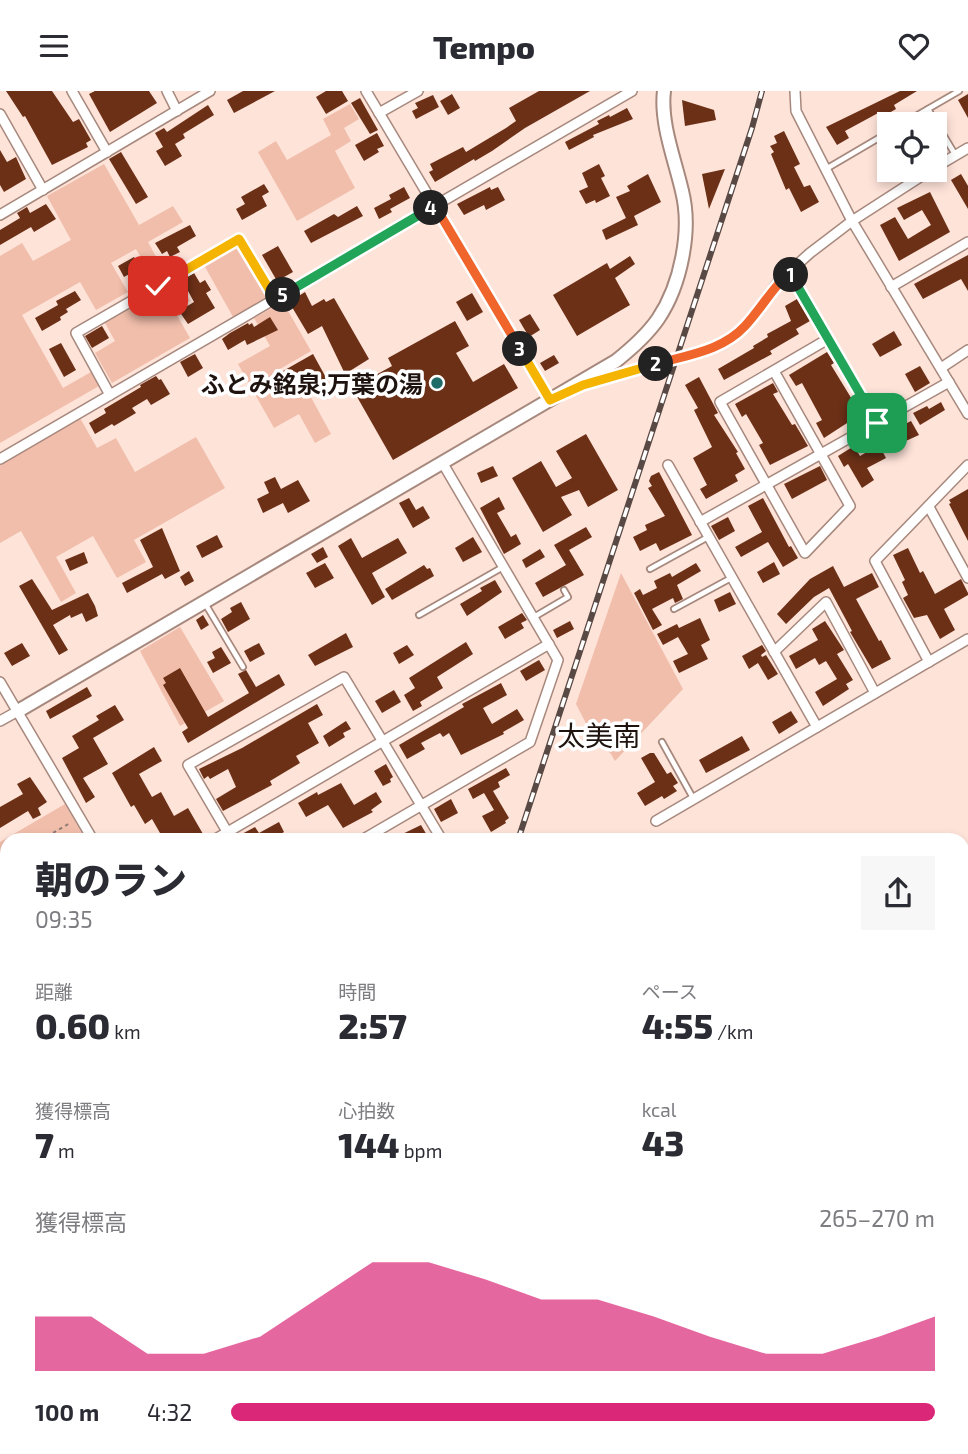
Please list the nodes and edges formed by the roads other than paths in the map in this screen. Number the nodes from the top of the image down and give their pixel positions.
1 (72, 91) edge
2 (167, 91) edge
3 (210, 91) edge
4 (366, 91) edge
5 (418, 91) edge
6 (632, 91) edge
7 (664, 91) edge
8 (795, 91) edge
9 (959, 91) edge
10 (928, 109) junction
11 (177, 111) junction
12 (923, 112) edge
13 (379, 113) junction
14 (0, 114) edge
15 (877, 139) edge
16 (968, 148) edge
17 (107, 152) junction
18 (956, 156) junction
19 (947, 161) edge
20 (825, 170) junction
21 (913, 182) edge
22 (43, 190) junction
23 (435, 206) junction
24 (0, 215) edge
25 (852, 221) junction
26 (968, 242) edge
27 (790, 272) junction
28 (891, 287) junction
29 (275, 299) junction
30 (828, 339) junction
31 (968, 350) edge
32 (941, 368) junction
33 (774, 371) junction
34 (949, 382) junction
35 (562, 392) junction
36 (110, 395) junction
37 (550, 400) junction
38 (968, 414) edge
39 (877, 423) junction
40 (821, 455) junction
41 (0, 459) edge
42 (442, 462) junction
43 (668, 465) dead end
44 (968, 465) edge
45 (767, 485) junction
46 (929, 507) junction
47 (700, 522) junction
48 (709, 537) junction
49 (503, 567) junction
50 (650, 569) dead end
51 (732, 577) junction
52 (968, 578) edge
53 (564, 590) dead end
54 (204, 601) junction
55 (674, 608) dead end
56 (419, 615) dead end
57 (533, 617) junction
58 (968, 639) edge
59 (549, 644) junction
60 (774, 652) junction
61 (929, 662) junction
62 (243, 667) dead end
63 (0, 681) edge
64 (875, 693) junction
65 (18, 711) junction
66 (0, 721) edge
67 (817, 727) junction
68 (382, 742) junction
69 (662, 742) dead end
70 (694, 799) junction
71 (421, 804) junction
72 (656, 821) dead end
73 (89, 833) edge
74 (227, 833) edge
75 (234, 833) edge
76 (373, 833) edge
77 (438, 833) edge

1 - 17 street
2 - 11 street
3 - 11 street
4 - 13 street
5 - 13 street
6 - 23 street
7 - 35 street
8 - 20 street
9 - 10 lane
10 - 12 lane
10 - 18 lane
11 - 17 street
13 - 23 street
14 - 22 street
15 - 20 lane
16 - 18 street
17 - 22 street
18 - 19 street
20 - 25 street
21 - 25 street
22 - 24 street
23 - 29 street
23 - 37 street
25 - 27 street
25 - 28 street
26 - 28 street
27 - 30 street
27 - 35 street
28 - 32 street
29 - 36 street
29 - 36 street
30 - 33 street
30 - 39 street
31 - 32 street
32 - 34 street
33 - 40 street
33 - 45 street
34 - 38 street
34 - 39 street
35 - 37 street
36 - 41 street
37 - 42 street
39 - 40 street
40 - 45 street
40 - 45 street
42 - 49 street
42 - 54 street
43 - 47 street
44 - 46 street
45 - 47 street
46 - 52 street
46 - 61 street
47 - 48 street
48 - 50 lane
48 - 51 street
49 - 56 lane
49 - 57 street
51 - 55 lane
51 - 60 street
53 - 57 lane
54 - 62 lane
54 - 65 street
57 - 59 street
58 - 61 street
59 - 68 street
59 - 71 street
60 - 64 street
60 - 67 street
61 - 64 street
63 - 65 street
64 - 67 street
65 - 66 street
65 - 73 street
67 - 70 street
68 - 71 street
68 - 74 street
68 - 75 street
69 - 70 lane
70 - 72 street
71 - 76 street
71 - 77 street

